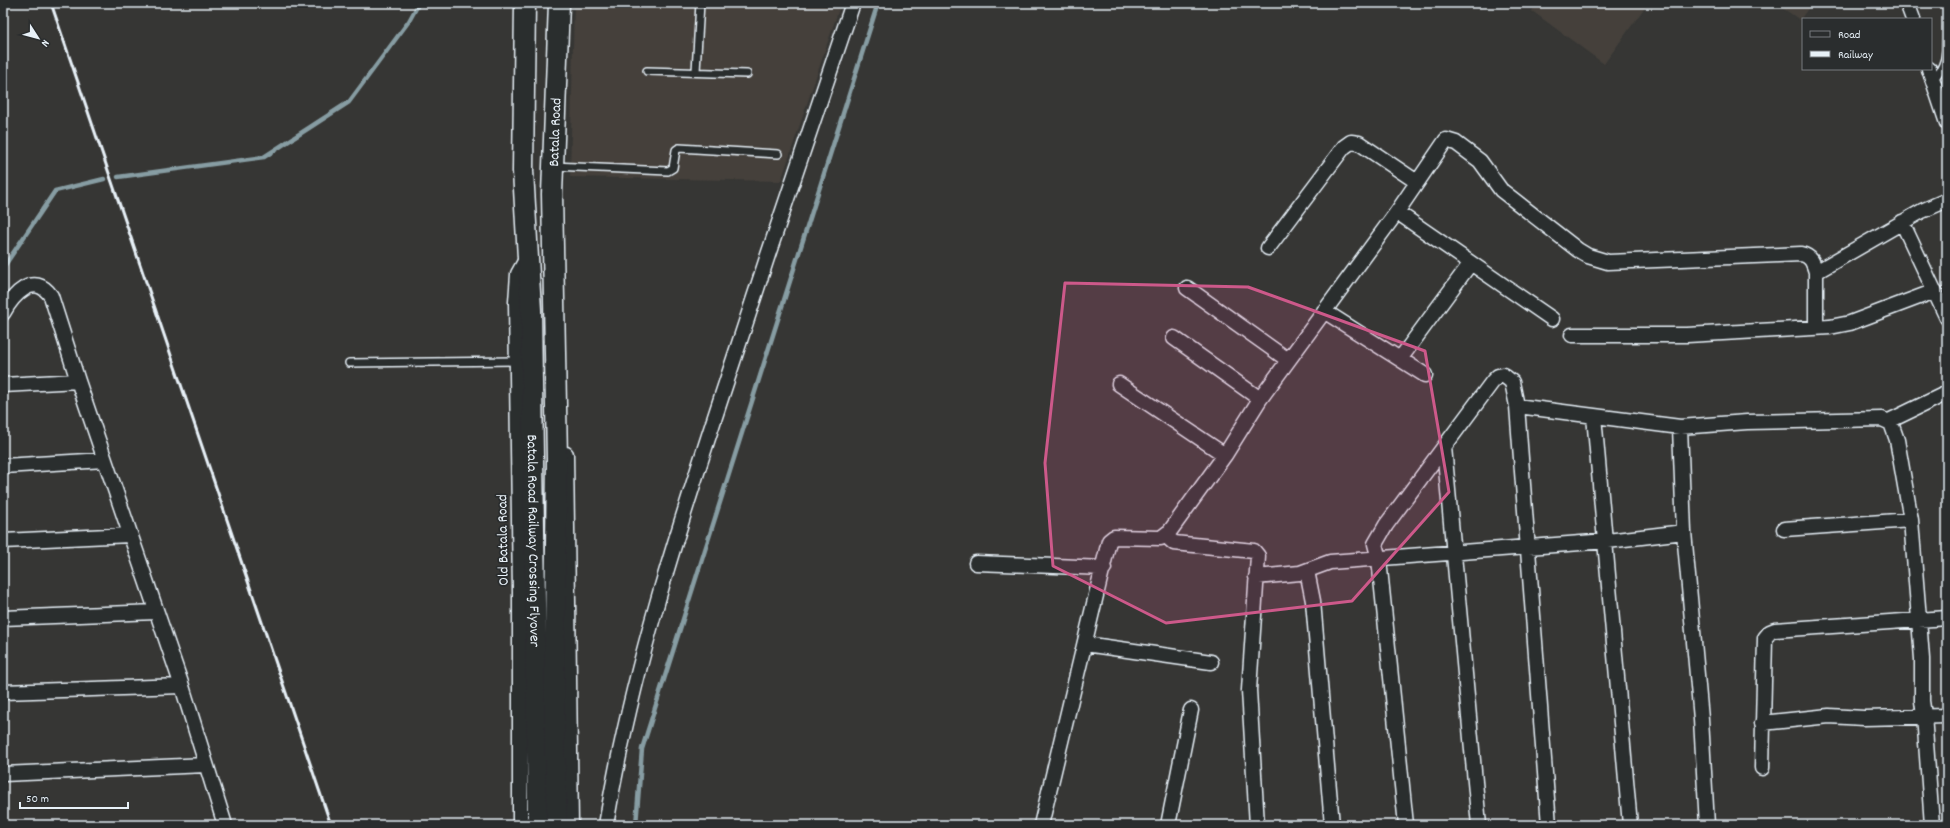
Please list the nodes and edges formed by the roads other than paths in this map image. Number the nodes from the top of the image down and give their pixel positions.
1 (525, 3) edge
2 (559, 3) edge
3 (700, 3) edge
4 (853, 3) edge
5 (1907, 3) edge
6 (1913, 18) edge
7 (1947, 29) edge
8 (647, 71) dead end
9 (696, 71) junction
10 (747, 74) dead end
11 (1931, 75) edge
12 (1947, 123) edge
13 (778, 154) dead end
14 (553, 166) junction
15 (1417, 182) junction
16 (1947, 200) edge
17 (1397, 212) junction
18 (1902, 222) junction
19 (1268, 248) dead end
20 (528, 256) junction
21 (554, 261) junction
22 (1470, 264) junction
23 (1816, 272) junction
24 (1187, 288) dead end
25 (1935, 291) junction
26 (1324, 311) junction
27 (3, 313) edge
28 (1947, 318) edge
29 (1552, 319) dead end
30 (1816, 328) junction
31 (1572, 335) dead end
32 (1174, 338) dead end
33 (1400, 359) junction
34 (1288, 360) junction
35 (516, 361) junction
36 (349, 363) dead end
37 (1425, 375) dead end
38 (78, 381) junction
39 (1119, 384) dead end
40 (3, 386) edge
41 (1946, 396) edge
42 (1260, 399) junction
43 (1516, 406) junction
44 (1594, 416) junction
45 (1889, 421) junction
46 (1680, 427) junction
47 (1444, 447) junction
48 (1225, 454) junction
49 (105, 460) junction
50 (3, 466) edge
51 (1911, 520) junction
52 (1784, 529) dead end
53 (1684, 532) junction
54 (130, 535) junction
55 (1166, 536) junction
56 (3, 541) edge
57 (1606, 541) junction
58 (1526, 546) junction
59 (1454, 552) junction
60 (1379, 559) junction
61 (976, 563) dead end
62 (1104, 568) junction
63 (1307, 571) junction
64 (1256, 577) junction
65 (156, 612) junction
66 (3, 618) edge
67 (1947, 618) edge
68 (1919, 619) junction
69 (1085, 644) junction
70 (1212, 662) dead end
71 (182, 686) junction
72 (3, 692) edge
73 (1191, 710) dead end
74 (1924, 715) junction
75 (1947, 716) edge
76 (1762, 723) junction
77 (206, 765) junction
78 (1762, 768) dead end
79 (3, 774) edge
80 (225, 825) edge
81 (520, 825) edge
82 (538, 825) edge
83 (557, 825) edge
84 (571, 825) edge
85 (606, 825) edge
86 (1040, 825) edge
87 (1168, 825) edge
88 (1257, 825) edge
89 (1332, 825) edge
90 (1406, 825) edge
91 (1479, 825) edge
92 (1549, 825) edge
93 (1630, 825) edge
94 (1707, 825) edge
95 (1932, 825) edge

1 - 20 main road, Batala Road
2 - 14 main road, Batala Road
3 - 9 lane
4 - 85 street
5 - 6 street
7 - 11 lane
8 - 9 lane
9 - 10 lane
11 - 12 street
13 - 14 lane
14 - 21 main road, Batala Road
15 - 17 street
15 - 19 street
15 - 23 street
16 - 18 street
17 - 22 street
17 - 26 street
18 - 23 street
18 - 25 street
20 - 35 street, Old Batala Road
20 - 82 main road, Batala Road Railway Crossing Flyover
21 - 83 main road, Batala Road Railway Crossing Flyover
21 - 84 street
22 - 29 street
22 - 33 street
23 - 30 street
24 - 34 street
25 - 28 street
25 - 30 street
26 - 33 street
26 - 34 street
27 - 38 street
30 - 31 street
32 - 42 street
33 - 37 street
34 - 42 street
35 - 36 lane
35 - 81 street, Old Batala Road
38 - 40 street
38 - 49 street
39 - 48 street
41 - 45 street
42 - 48 street
43 - 44 street
43 - 47 street
43 - 58 street
44 - 46 street
44 - 57 street
45 - 46 street
45 - 51 street
46 - 53 street
47 - 59 street
47 - 60 street
48 - 55 street
49 - 50 street
49 - 54 street
51 - 52 street
51 - 68 street
53 - 57 street
53 - 94 street
54 - 56 street
54 - 65 street
55 - 62 street
55 - 64 street
57 - 58 street
57 - 93 street
58 - 59 street
58 - 92 street
59 - 60 street
59 - 91 street
60 - 63 street
60 - 90 street
61 - 62 street
62 - 69 street
63 - 64 street
63 - 89 street
64 - 88 street
65 - 66 street
65 - 71 street
67 - 68 street
68 - 74 street
68 - 76 street
69 - 70 street
69 - 86 street
71 - 72 street
71 - 77 street
73 - 87 street
74 - 75 street
74 - 76 street
74 - 95 street
76 - 78 street
77 - 79 street
77 - 80 street

